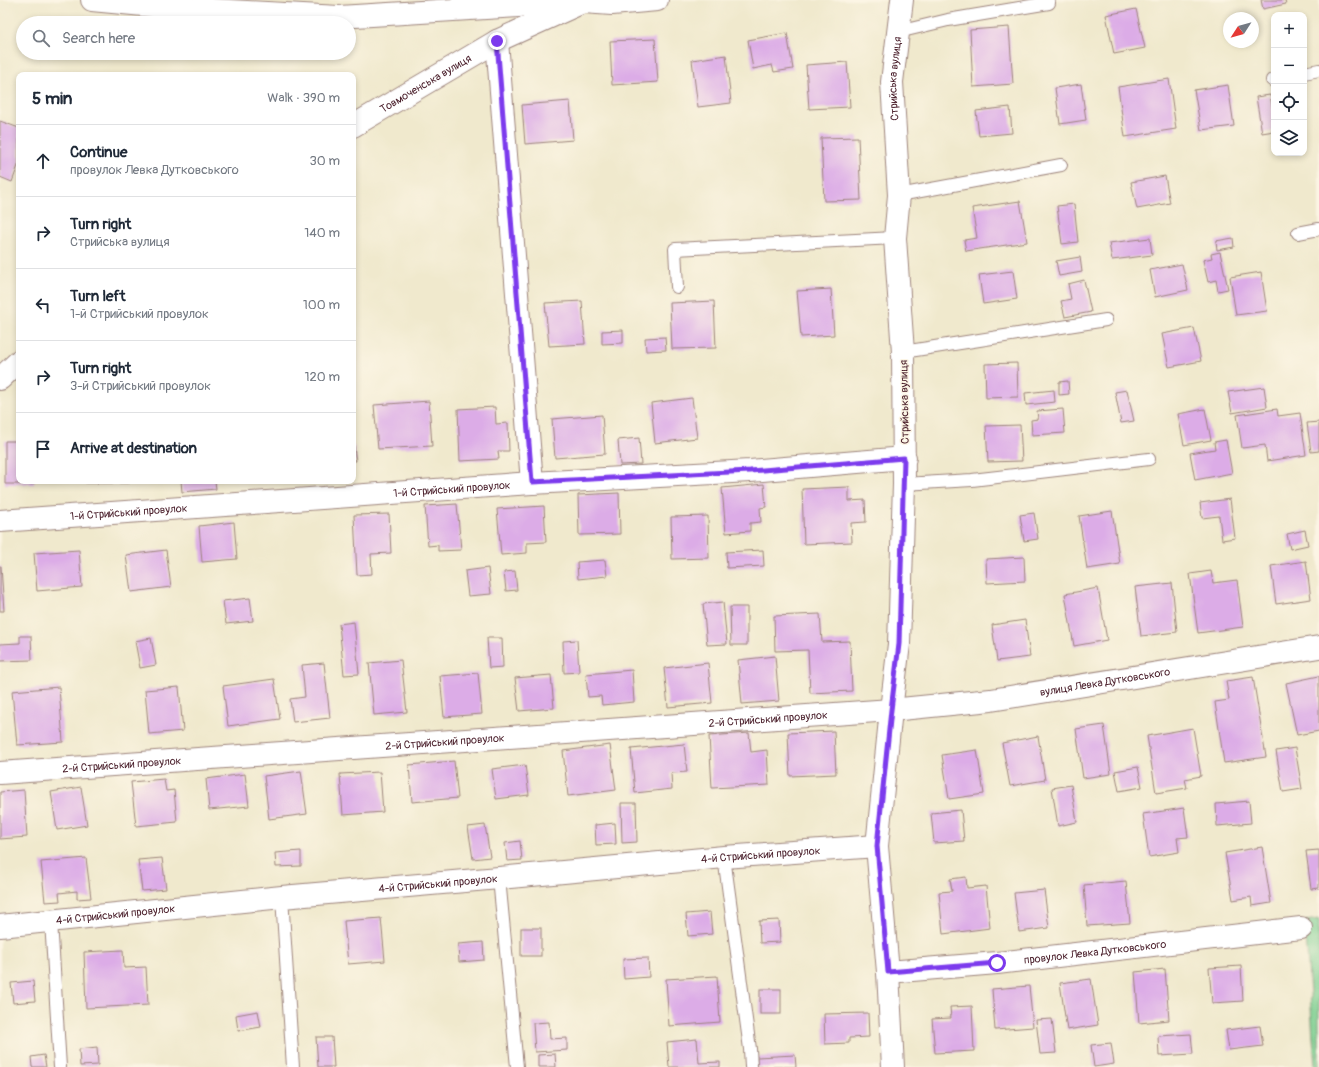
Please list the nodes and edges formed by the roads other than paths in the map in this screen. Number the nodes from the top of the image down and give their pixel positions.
1 (92, 0) edge
2 (658, 0) edge
3 (902, 0) edge
4 (583, 1) edge
5 (1049, 3) dead end
6 (321, 16) edge
7 (354, 16) edge
8 (898, 32) junction
9 (497, 41) junction
10 (1319, 70) edge
11 (1307, 72) edge
12 (356, 124) edge
13 (1061, 165) dead end
14 (899, 195) junction
15 (1319, 229) edge
16 (1298, 233) dead end
17 (895, 238) junction
18 (677, 287) dead end
19 (1106, 320) dead end
20 (903, 352) junction
21 (16, 364) edge
22 (0, 379) edge
23 (904, 458) junction
24 (1149, 460) dead end
25 (532, 482) junction
26 (904, 484) junction
27 (0, 521) edge
28 (1319, 647) edge
29 (891, 710) junction
30 (0, 773) edge
31 (877, 846) junction
32 (724, 857) junction
33 (499, 878) junction
34 (282, 897) junction
35 (51, 921) junction
36 (0, 926) edge
37 (1301, 928) dead end
38 (888, 972) junction
39 (60, 1067) edge
40 (292, 1067) edge
41 (517, 1067) edge
42 (751, 1067) edge
43 (893, 1067) edge

1 - 6 street
2 - 4 street
3 - 8 street, Стрийська вулиця
4 - 7 street
4 - 9 street, Товмоченська вулиця
5 - 8 lane
8 - 14 street, Стрийська вулиця
9 - 12 street, Товмоченська вулиця
9 - 25 street
10 - 11 lane
13 - 14 lane
14 - 17 street, Стрийська вулиця
15 - 16 lane
17 - 18 lane
17 - 20 street, Стрийська вулиця
19 - 20 lane
20 - 23 street, Стрийська вулиця
21 - 22 street
23 - 25 street, 1-й Стрийський провулок
23 - 26 street, Стрийська вулиця
24 - 26 lane
25 - 27 street, 1-й Стрийський провулок
26 - 29 street, Стрийська вулиця
28 - 29 street, вулиця Левка Дутковського
29 - 30 street, 2-й Стрийський провулок
29 - 31 street, Стрийська вулиця
31 - 32 street, 4-й Стрийський провулок
31 - 38 street, Стрийська вулиця
32 - 33 street, 4-й Стрийський провулок
32 - 42 lane
33 - 34 street, 4-й Стрийський провулок
33 - 41 lane
34 - 35 street, 4-й Стрийський провулок
34 - 40 lane
35 - 36 street, 4-й Стрийський провулок
35 - 39 lane
37 - 38 street, провулок Левка Дутковського
38 - 43 street, Стрийська вулиця

